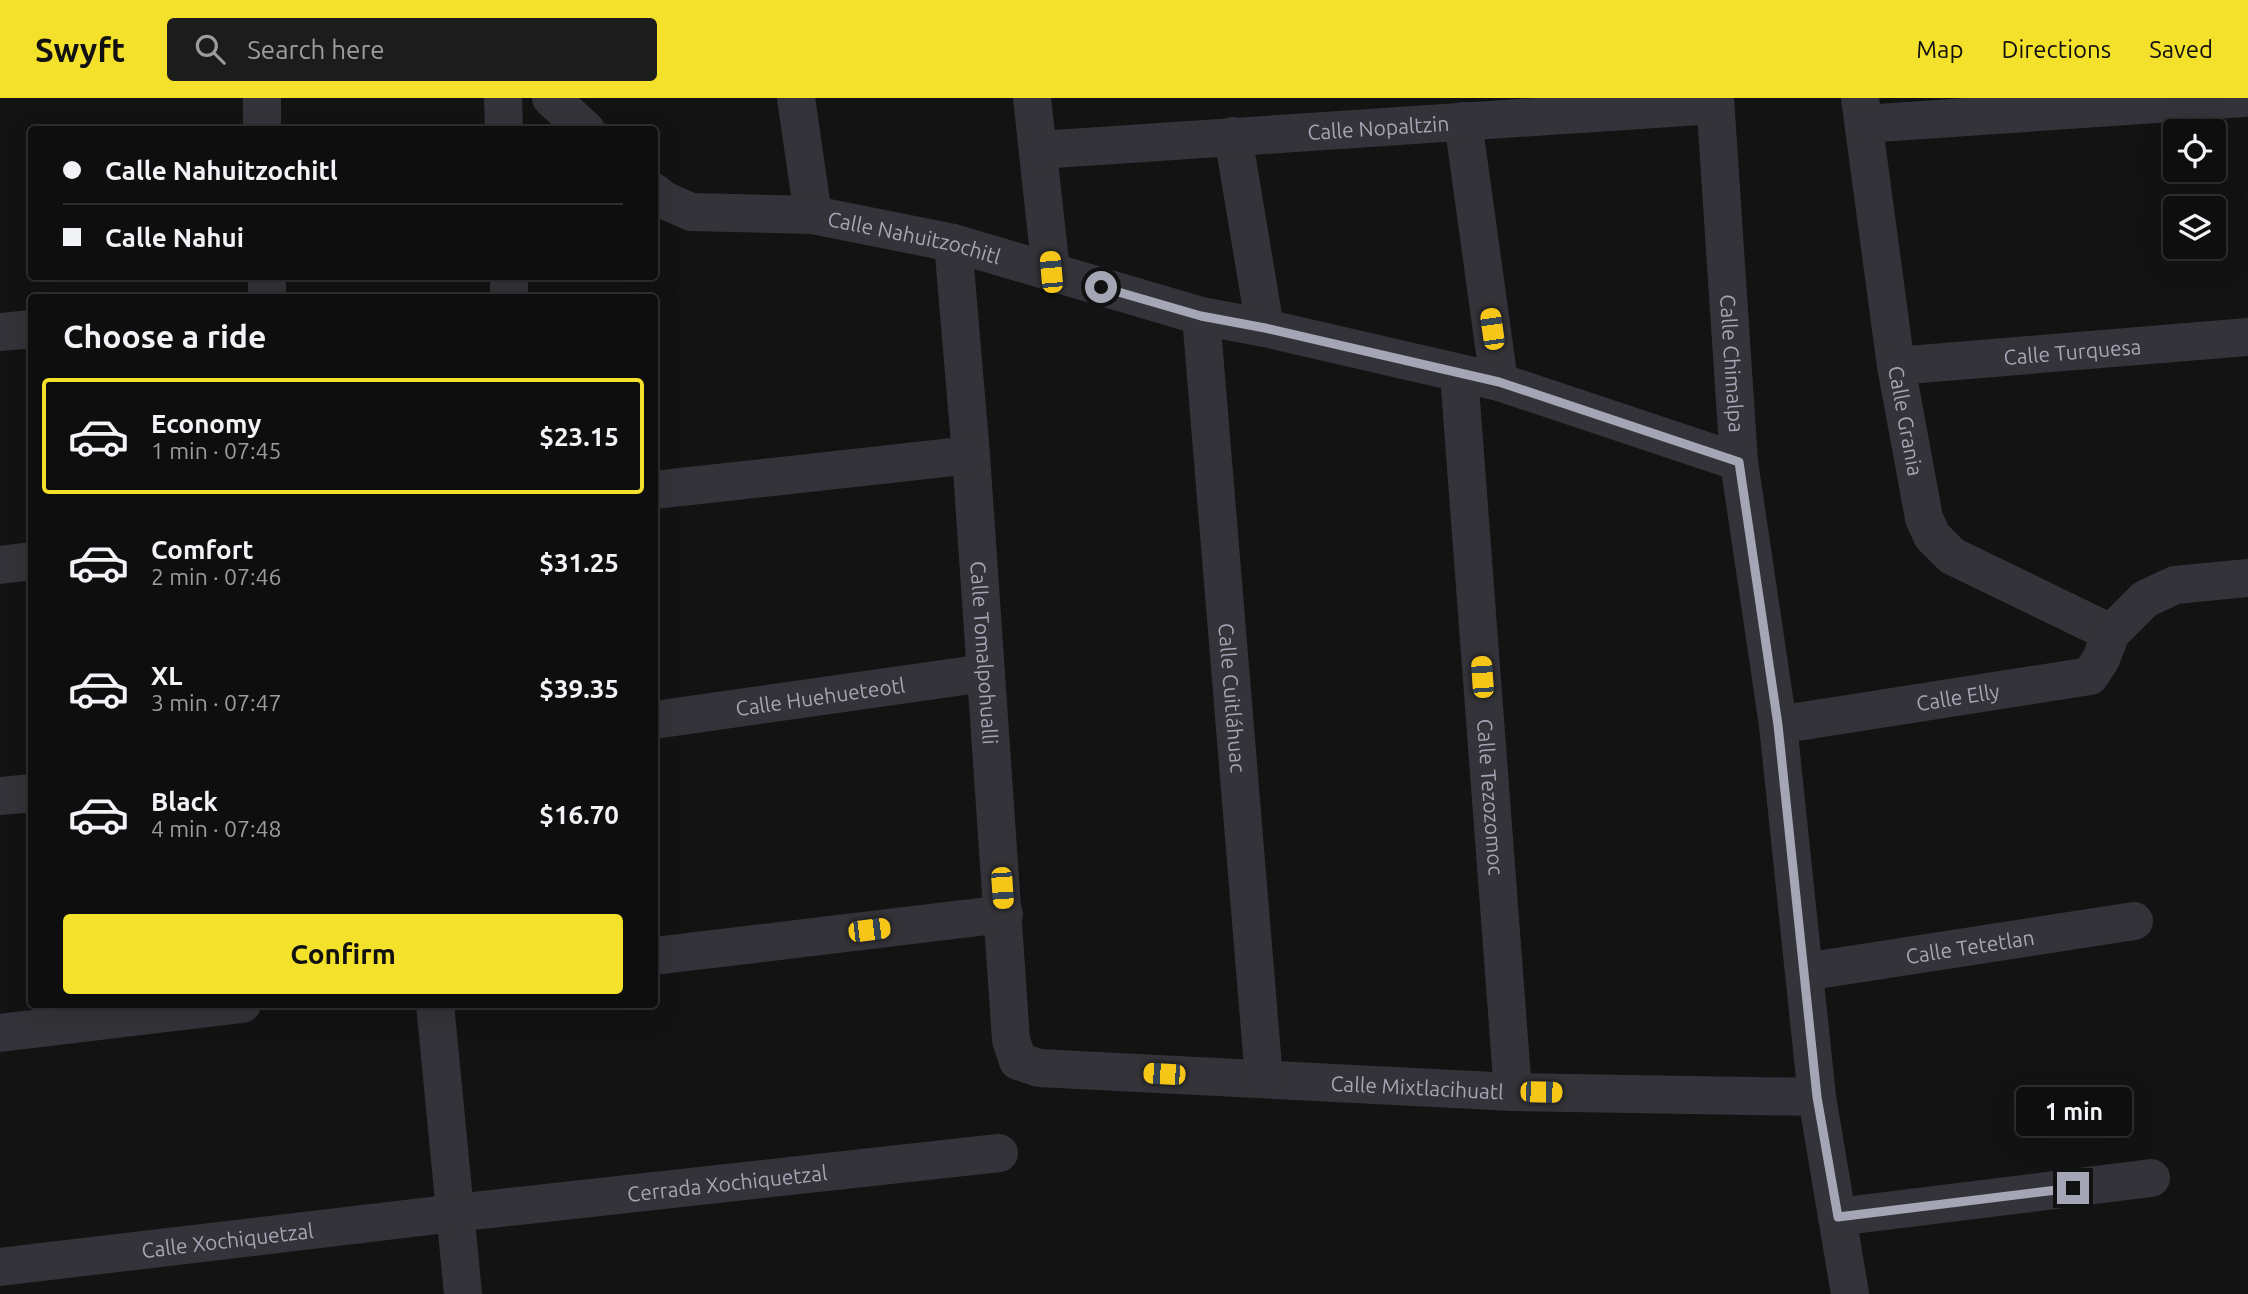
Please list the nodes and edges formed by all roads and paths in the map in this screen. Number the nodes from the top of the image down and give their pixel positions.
1 (262, 98) edge
2 (503, 98) edge
3 (551, 98) edge
4 (796, 98) edge
5 (1032, 98) edge
6 (2244, 98) edge
7 (1715, 102) edge
8 (1862, 111) edge
9 (1463, 121) junction
10 (262, 126) edge
11 (504, 126) edge
12 (582, 126) edge
13 (1233, 136) junction
14 (1039, 150) junction
15 (658, 195) edge
16 (813, 215) junction
17 (953, 243) junction
18 (1051, 272) junction
19 (1201, 316) junction
20 (1265, 328) junction
21 (28, 329) edge
22 (0, 332) edge
23 (2248, 337) edge
24 (1896, 366) junction
25 (1459, 374) junction
26 (1499, 382) junction
27 (971, 454) junction
28 (1739, 462) junction
29 (658, 490) edge
30 (28, 562) edge
31 (0, 565) edge
32 (2248, 578) edge
33 (2111, 633) junction
34 (985, 673) junction
35 (658, 719) edge
36 (1778, 725) junction
37 (28, 793) edge
38 (0, 796) edge
39 (1004, 914) junction
40 (2134, 921) dead end
41 (658, 956) edge
42 (1804, 972) junction
43 (209, 1008) edge
44 (435, 1008) edge
45 (0, 1033) edge
46 (1018, 1061) joint
47 (1264, 1079) junction
48 (1513, 1092) junction
49 (1817, 1097) junction
50 (999, 1153) dead end
51 (2151, 1178) dead end
52 (455, 1213) junction
53 (1838, 1217) junction
54 (0, 1267) edge
55 (463, 1294) edge
56 (1850, 1294) edge

1 - 10 street
2 - 11 street
3 - 12 street
4 - 16 street
5 - 14 street
6 - 8 street
7 - 9 street, Calle Nopaltzin
7 - 28 street, Calle Chimalpa
8 - 24 street, Calle Grania
9 - 13 street, Calle Nopaltzin
9 - 26 street
13 - 14 street, Calle Nopaltzin
13 - 20 street
14 - 18 street
15 - 16 street, Calle Nahuitzochitl
16 - 17 street, Calle Nahuitzochitl
17 - 18 street, Calle Nahuitzochitl
17 - 27 street, Calle Tomalpohualli
18 - 19 street, Calle Nahuitzochitl
19 - 20 street, Calle Nahuitzochitl
19 - 47 street, Calle Cuitláhuac
20 - 25 street, Calle Nahuitzochitl
21 - 22 street
23 - 24 street, Calle Turquesa
24 - 33 street, Calle Grania
25 - 26 street, Calle Nahuitzochitl
25 - 48 street, Calle Tezozomoc
26 - 28 street, Calle Nahuitzochitl
27 - 29 street
27 - 34 street, Calle Tomalpohualli
28 - 36 street, Calle Chimalpa
30 - 31 street
32 - 33 street
33 - 36 street, Calle Elly
34 - 35 street, Calle Huehueteotl
34 - 39 street, Calle Tomalpohualli
36 - 42 street, Calle Chimalpa
37 - 38 street
39 - 41 street
39 - 46 street, Calle Tomalpohualli
40 - 42 street, Calle Tetetlan
42 - 49 street, Calle Chimalpa
43 - 45 street
44 - 52 street
46 - 47 street, Calle Mixtlacihuatl
47 - 48 street, Calle Mixtlacihuatl
48 - 49 street, Calle Mixtlacihuatl
49 - 53 street, Calle Chimalpa
50 - 52 street, Cerrada Xochiquetzal
51 - 53 street
52 - 54 street, Calle Xochiquetzal
52 - 55 street
53 - 56 street, Calle Chimalpa

